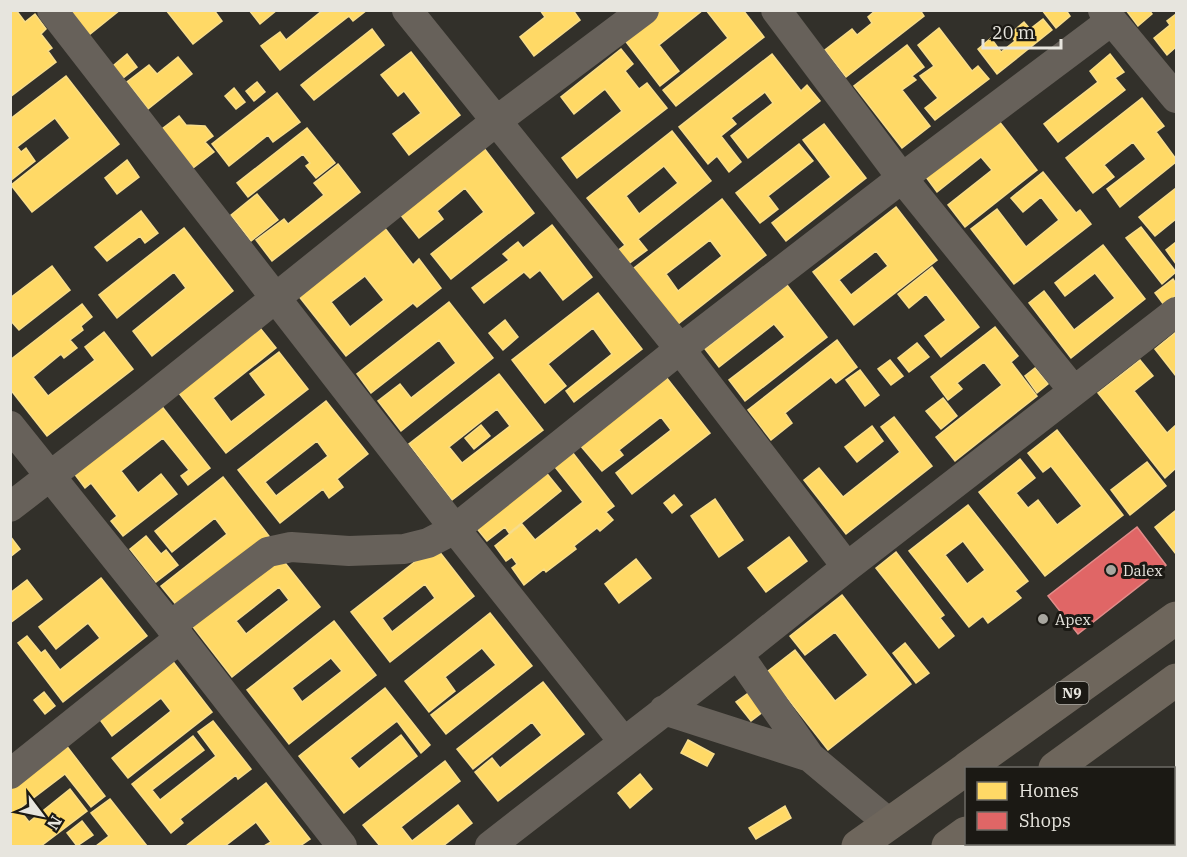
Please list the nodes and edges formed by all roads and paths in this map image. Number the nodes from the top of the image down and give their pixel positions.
1 (52, 10) edge
2 (407, 10) edge
3 (644, 10) edge
4 (776, 10) edge
5 (1107, 16) edge
6 (1176, 98) edge
7 (495, 122) junction
8 (902, 178) junction
9 (275, 300) junction
10 (1176, 312) edge
11 (680, 349) junction
12 (1074, 392) junction
13 (10, 426) edge
14 (50, 477) junction
15 (10, 507) edge
16 (454, 529) junction
17 (847, 567) junction
18 (1176, 618) edge
19 (175, 632) junction
20 (738, 654) junction
21 (1176, 680) edge
22 (664, 710) junction
23 (623, 741) junction
24 (810, 757) junction
25 (970, 767) edge
26 (1056, 767) edge
27 (965, 770) edge
28 (10, 774) edge
29 (890, 824) junction
30 (965, 834) edge
31 (342, 846) edge
32 (490, 846) edge
33 (858, 846) edge
34 (948, 846) edge

1 - 9 street
2 - 7 street
3 - 7 street
4 - 8 street
5 - 6 street
5 - 8 street
7 - 9 street
7 - 11 street
8 - 11 street
8 - 12 street
9 - 14 street
9 - 16 street
10 - 12 street
11 - 16 street
11 - 17 street
12 - 17 street
13 - 14 street
14 - 15 street
14 - 19 street
16 - 19 street
16 - 23 street
17 - 20 street
18 - 25 highway, N9
19 - 28 street
19 - 31 street
20 - 22 street
20 - 24 street
21 - 26 highway
22 - 23 street
22 - 24 street
23 - 32 street
24 - 29 street
27 - 29 highway, N9
29 - 33 highway, N9
30 - 34 highway

